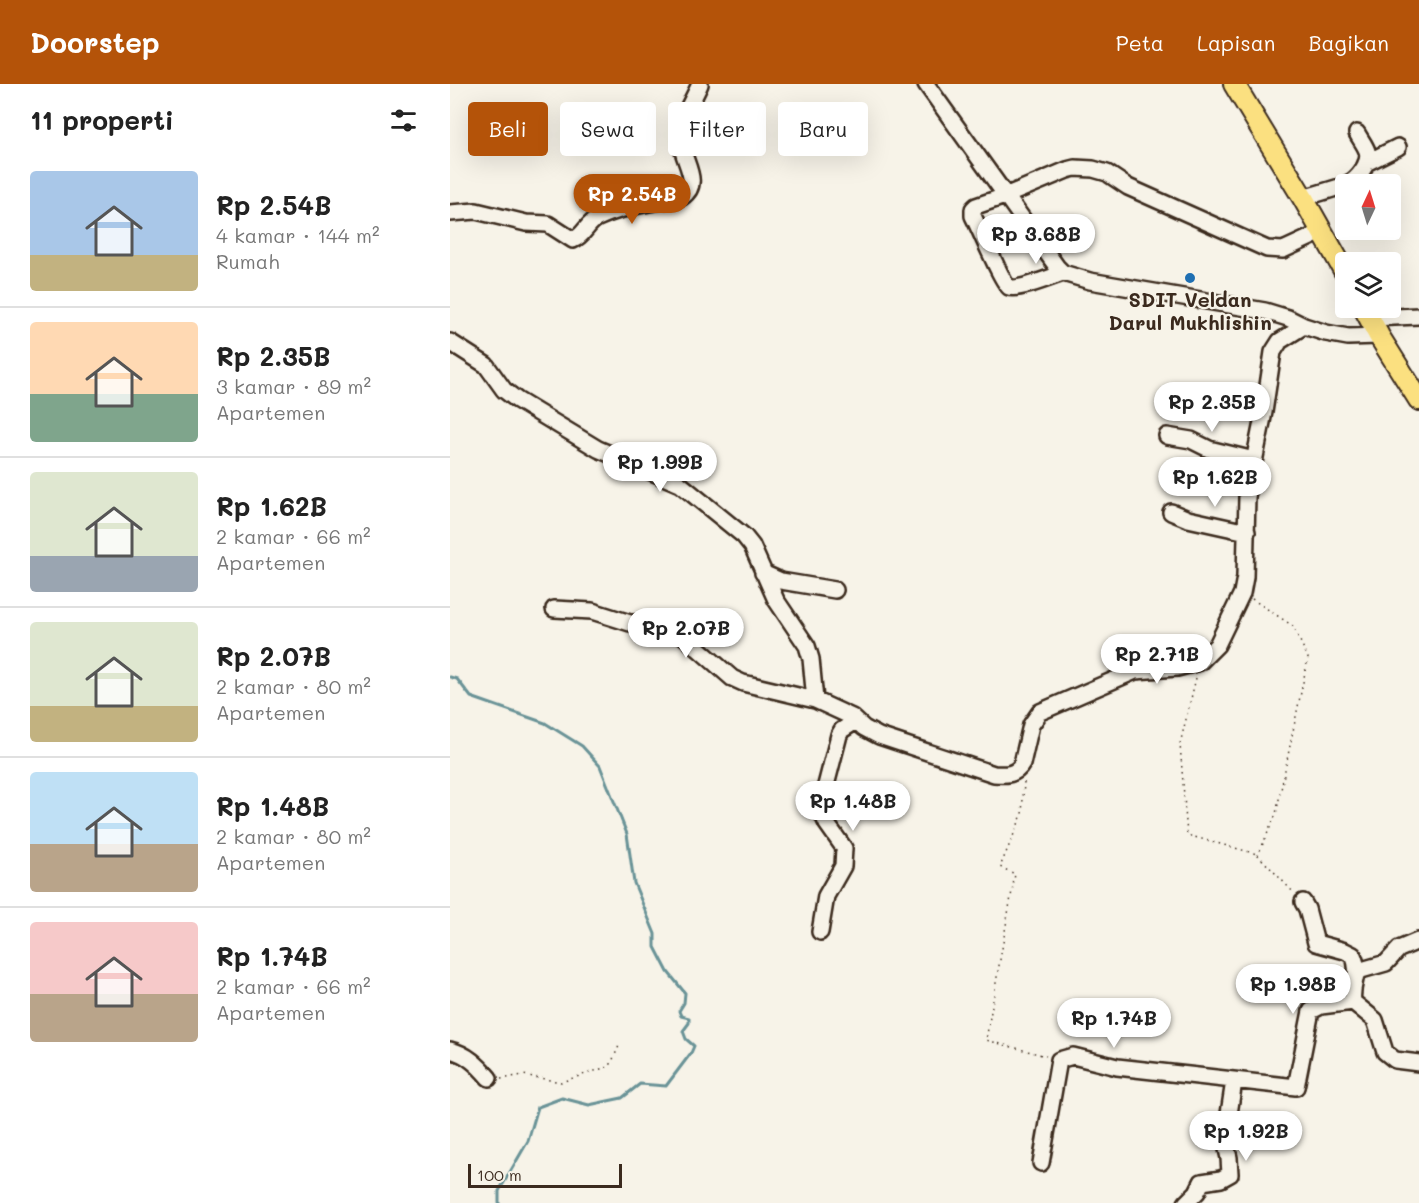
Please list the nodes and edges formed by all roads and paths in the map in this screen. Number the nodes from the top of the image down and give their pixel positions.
1 (700, 84) edge
2 (926, 84) edge
3 (1234, 84) edge
4 (1357, 133) dead end
5 (1398, 147) dead end
6 (1366, 163) junction
7 (1359, 174) edge
8 (1335, 188) edge
9 (1005, 196) junction
10 (1303, 198) junction
11 (450, 213) edge
12 (1322, 232) junction
13 (1335, 255) edge
14 (1064, 273) junction
15 (1401, 315) edge
16 (1419, 316) edge
17 (1370, 318) edge
18 (1304, 326) junction
19 (1379, 336) junction
20 (450, 342) edge
21 (1419, 400) edge
22 (1216, 411) dead end
23 (1264, 412) junction
24 (1167, 436) dead end
25 (1254, 460) junction
26 (1171, 512) dead end
27 (1247, 532) junction
28 (764, 573) junction
29 (835, 590) dead end
30 (1242, 593) junction
31 (555, 609) dead end
32 (1200, 662) junction
33 (815, 700) junction
34 (856, 721) junction
35 (1019, 769) junction
36 (1258, 855) junction
37 (1303, 902) joint
38 (820, 932) dead end
39 (1418, 941) edge
40 (1358, 970) junction
41 (1353, 1002) junction
42 (619, 1046) dead end
43 (450, 1050) edge
44 (1059, 1059) junction
45 (1418, 1062) edge
46 (489, 1078) joint
47 (1234, 1081) junction
48 (1041, 1163) dead end
49 (1186, 1203) edge

1 - 11 street
2 - 9 street
3 - 10 main road
4 - 6 street
5 - 6 street
6 - 7 street
8 - 10 street
9 - 12 street
9 - 14 street
9 - 14 street
10 - 12 main road
12 - 13 main road
14 - 18 street
15 - 16 street
17 - 19 main road
18 - 19 street
18 - 23 street
19 - 21 main road
20 - 28 street
22 - 23 street
23 - 25 street
24 - 25 street
25 - 27 street
26 - 27 street
27 - 30 street
28 - 29 street
28 - 33 street
30 - 32 street
30 - 36 path
31 - 33 street
32 - 35 street
32 - 36 path
33 - 34 street
34 - 35 street
34 - 38 street
35 - 44 path
36 - 37 path
37 - 40 street
39 - 40 street
40 - 41 street
41 - 45 street
41 - 47 street
42 - 46 path
43 - 46 street
44 - 47 street
44 - 48 street
47 - 49 street

